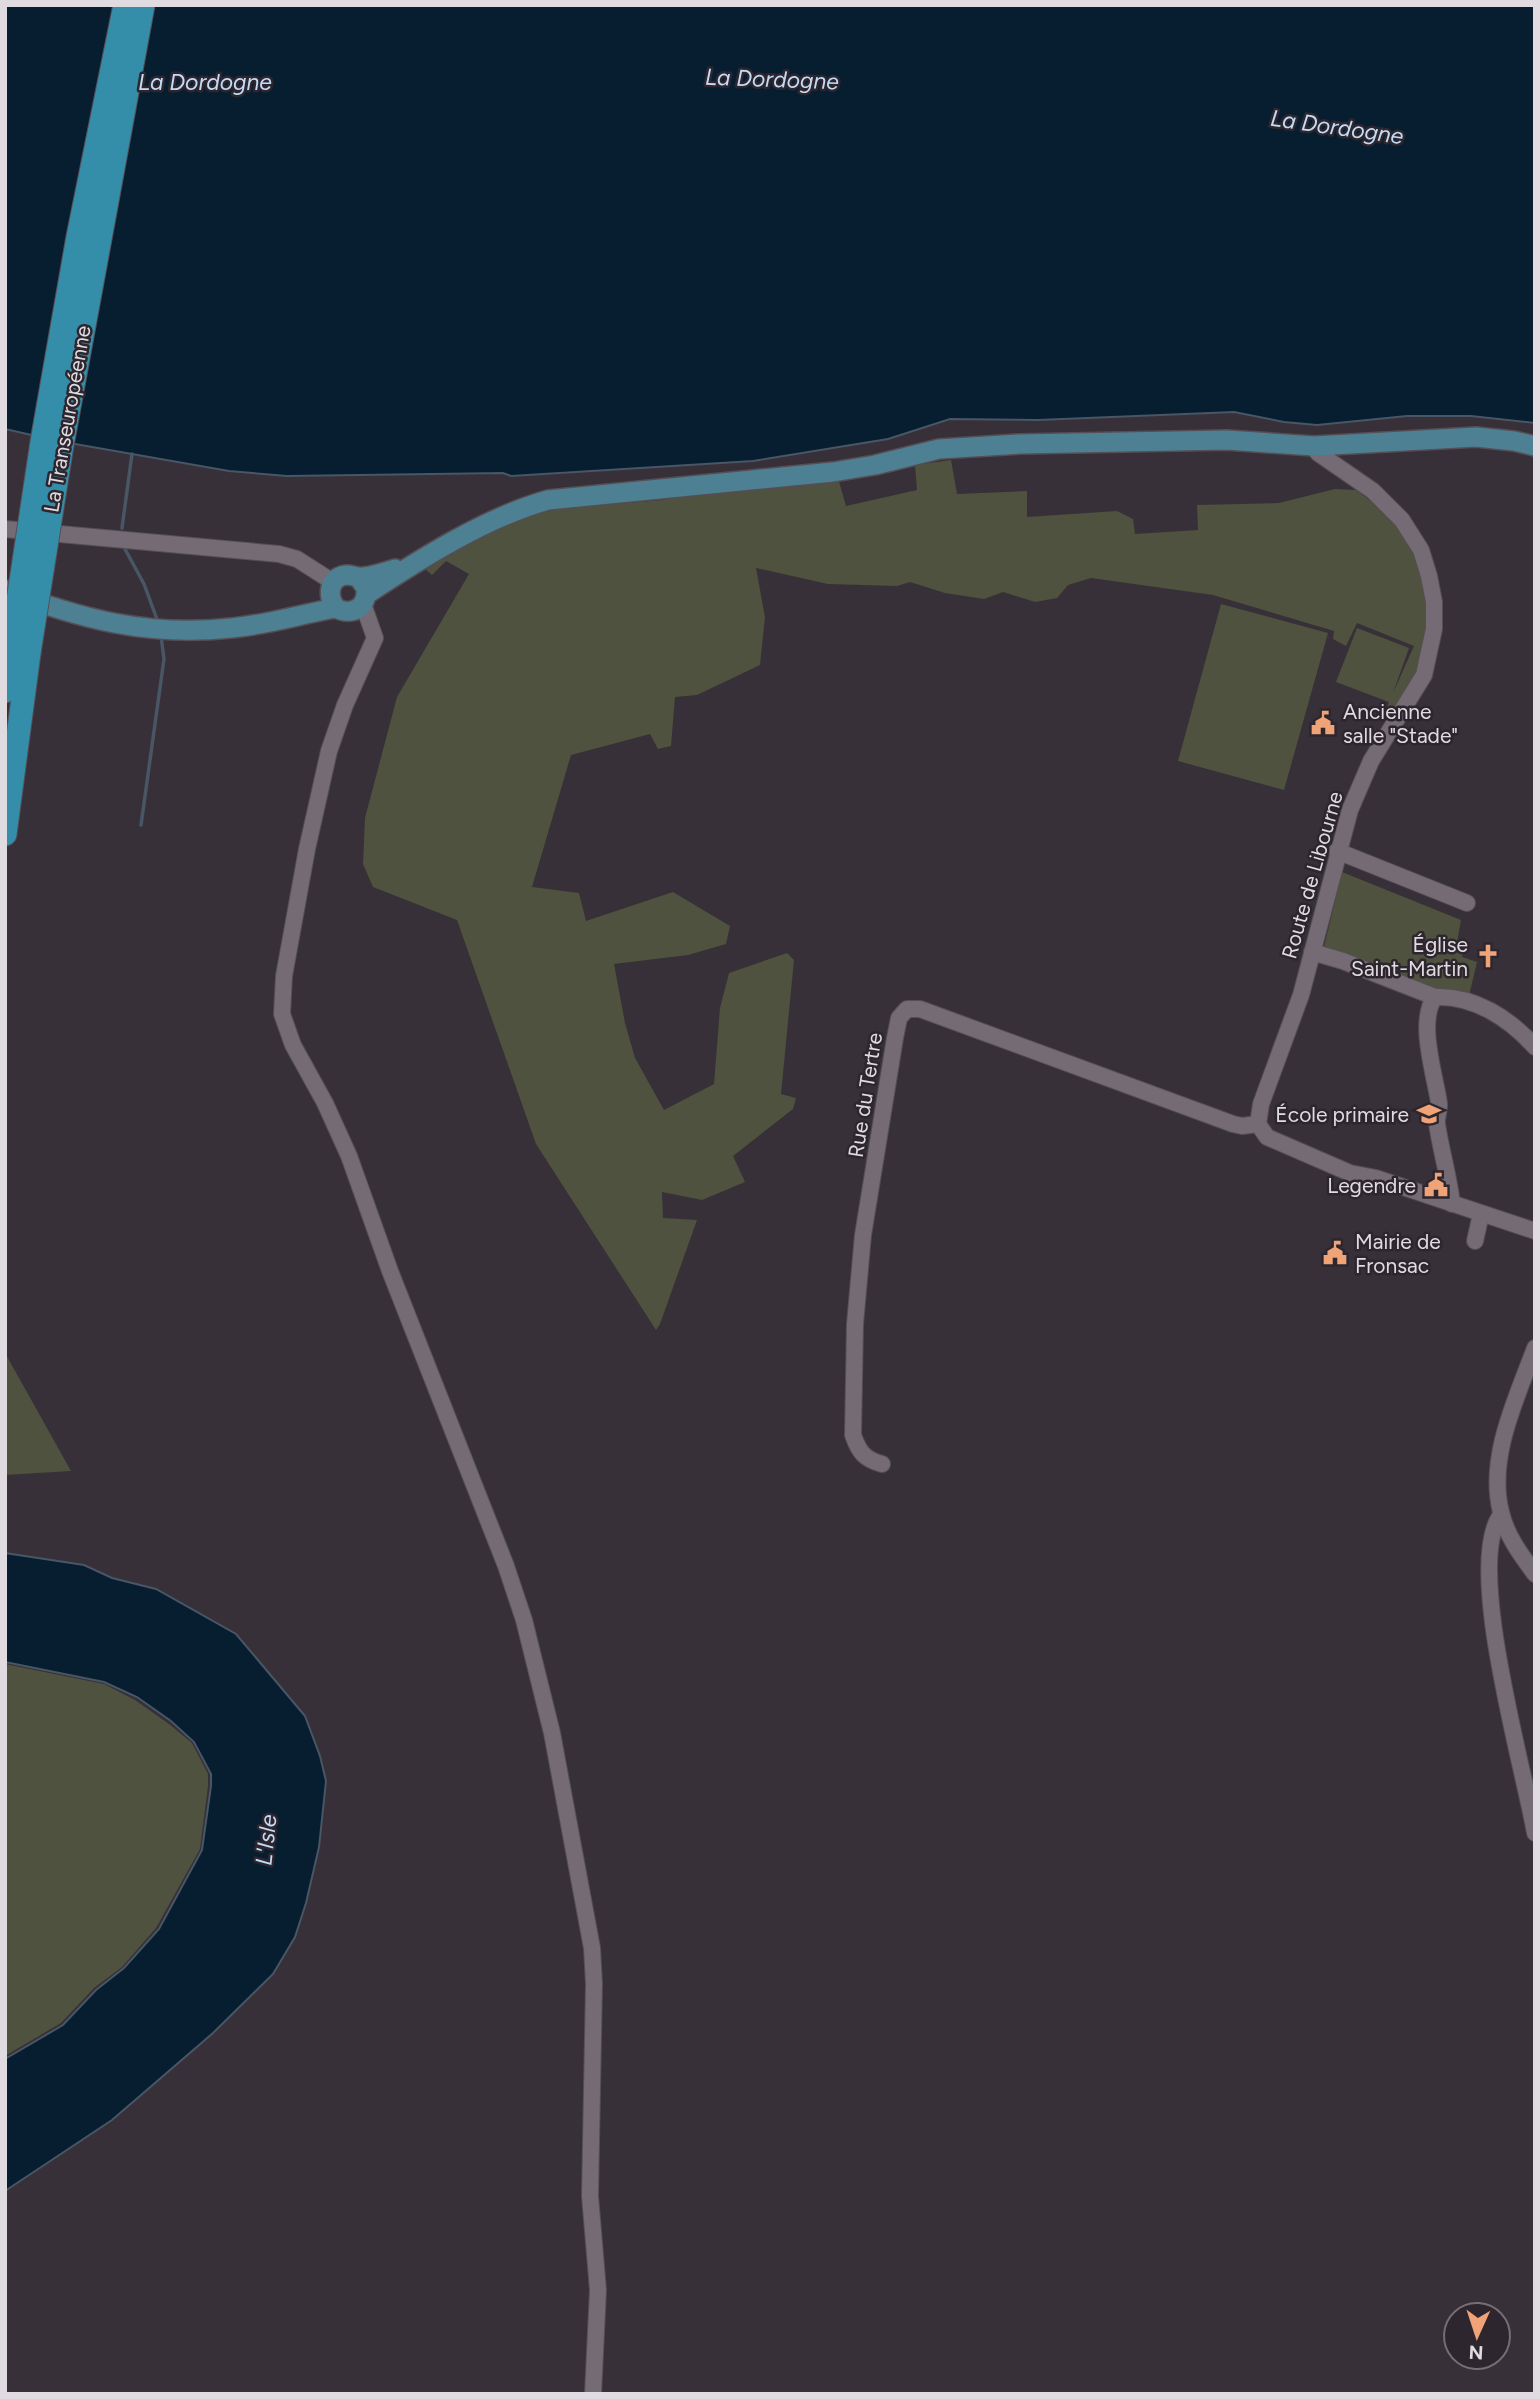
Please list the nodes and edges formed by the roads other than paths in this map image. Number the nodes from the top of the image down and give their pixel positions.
1 (125, 5) edge
2 (143, 5) edge
3 (1314, 446) junction
4 (1535, 446) edge
5 (5, 528) edge
6 (332, 585) junction
7 (5, 590) edge
8 (355, 599) junction
9 (285, 617) junction
10 (20, 650) junction
11 (5, 691) edge
12 (5, 834) edge
13 (1337, 851) junction
14 (1466, 903) dead end
15 (1312, 952) junction
16 (1435, 997) junction
17 (1535, 1047) edge
18 (1258, 1124) junction
19 (1451, 1204) junction
20 (1481, 1214) junction
21 (1535, 1231) edge
22 (1475, 1241) dead end
23 (1535, 1348) edge
24 (882, 1464) dead end
25 (1501, 1515) junction
26 (1535, 1574) edge
27 (1535, 1833) edge
28 (593, 2394) edge

1 - 10 highway, La Transeuropéenne, bridge
2 - 10 highway, La Transeuropéenne, bridge
3 - 4 main road
3 - 8 main road
3 - 13 street, Route de Libourne
5 - 6 street
6 - 8 main road
6 - 8 main road
6 - 9 main road
7 - 9 main road
8 - 9 main road
8 - 28 street
10 - 11 highway, La Transeuropéenne
10 - 12 highway, La Transeuropéenne
13 - 14 street
13 - 15 street, Route de Libourne
15 - 16 street
15 - 18 street, Route de Libourne
16 - 17 street
16 - 19 street
18 - 19 street
18 - 24 street, Rue du Tertre
19 - 20 street
20 - 21 street
20 - 22 street
23 - 25 street
25 - 26 street
25 - 27 street

